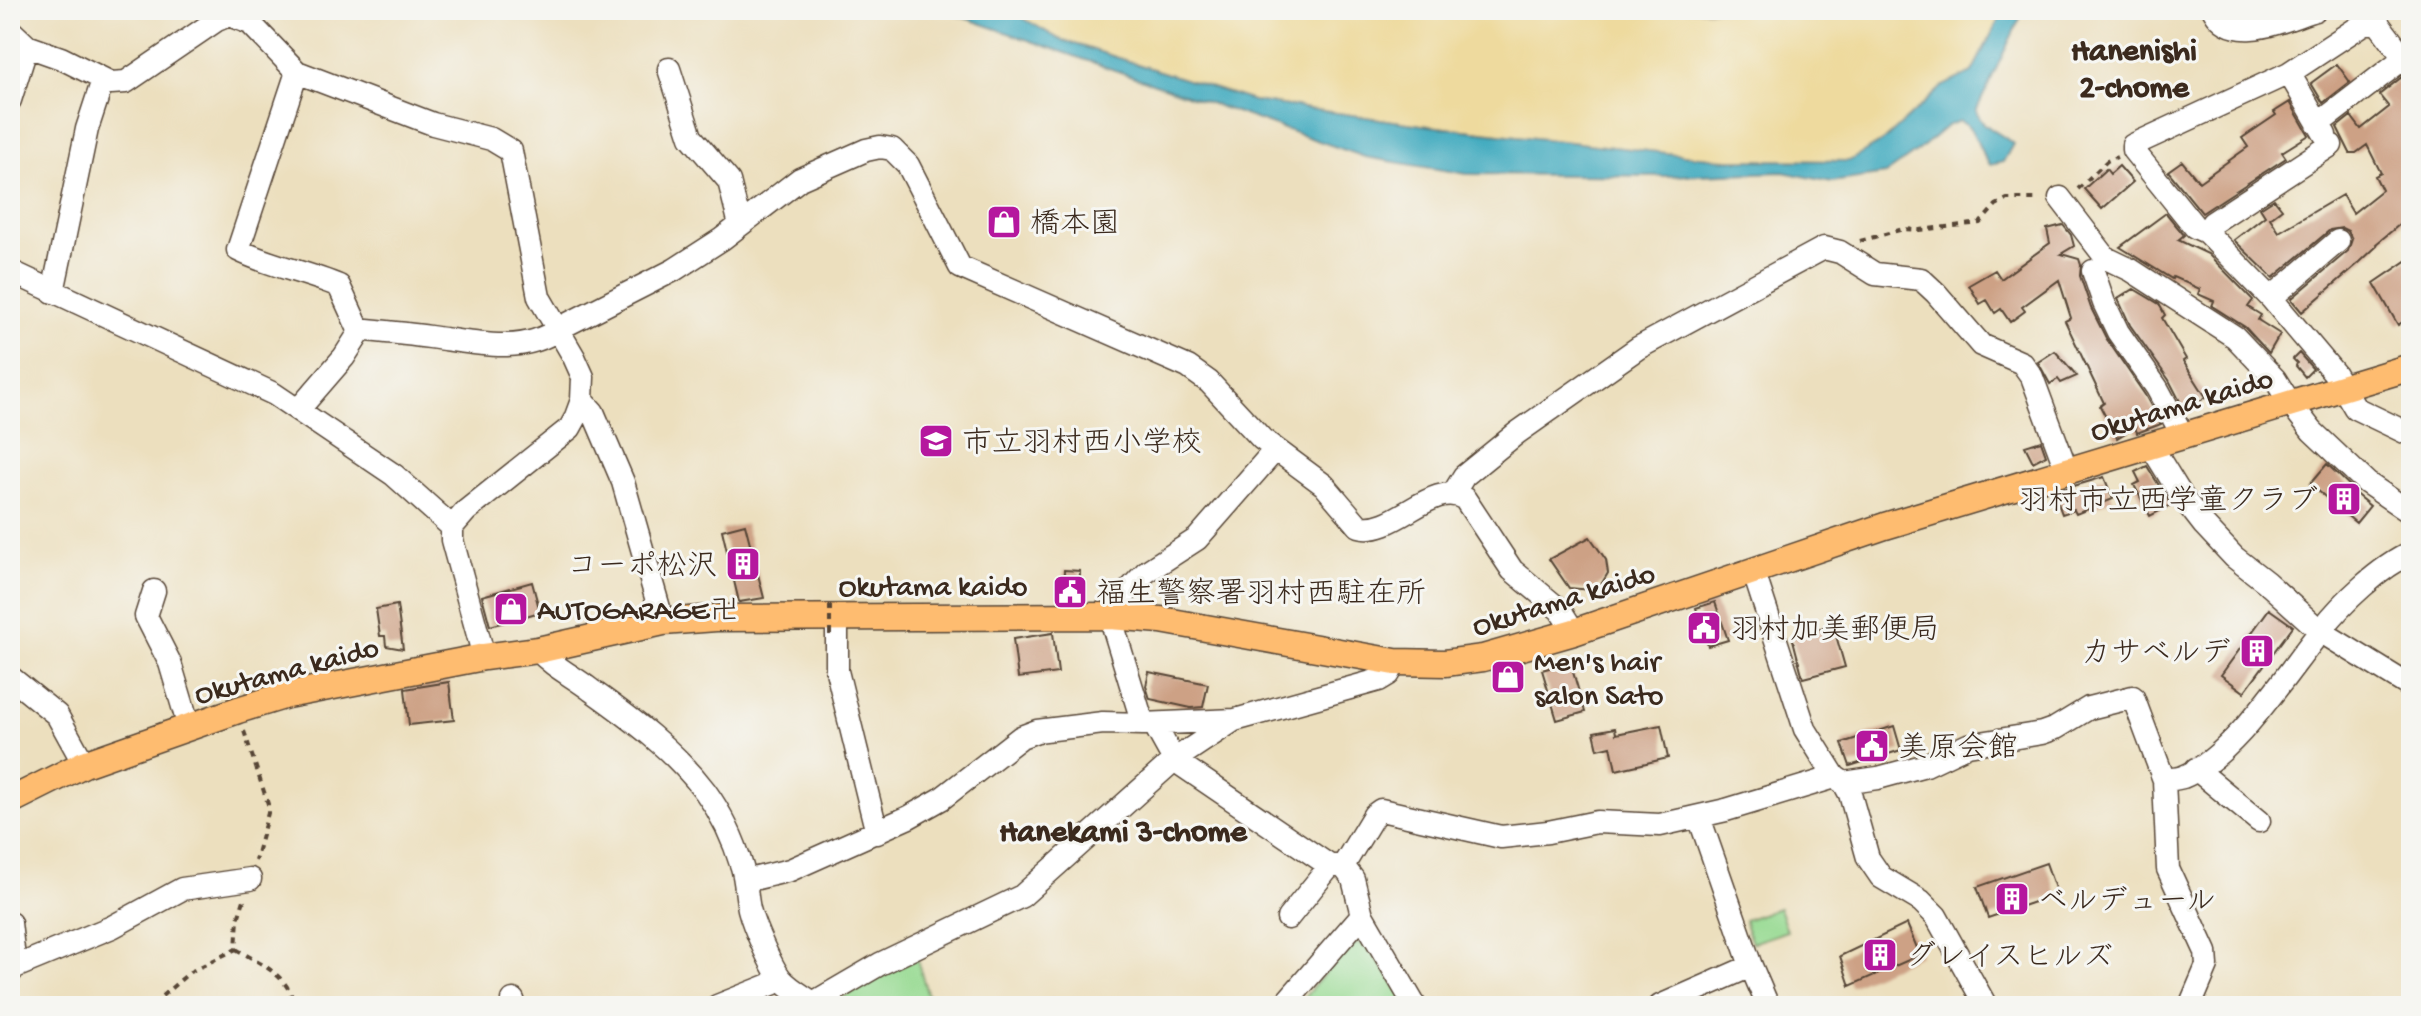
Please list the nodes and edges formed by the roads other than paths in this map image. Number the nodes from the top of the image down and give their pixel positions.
1 (2214, 10) edge
2 (2315, 10) edge
3 (234, 13) edge
4 (10, 30) edge
5 (27, 46) junction
6 (2407, 62) edge
7 (669, 69) dead end
8 (297, 72) junction
9 (2289, 73) junction
10 (103, 80) junction
11 (10, 100) edge
12 (2318, 124) junction
13 (2060, 198) road end
14 (740, 225) junction
15 (2206, 232) junction
16 (2338, 241) dead end
17 (2093, 271) dead end
18 (11, 275) edge
19 (53, 292) junction
20 (2271, 298) junction
21 (558, 329) junction
22 (360, 332) junction
23 (2411, 367) edge
24 (2344, 387) junction
25 (582, 400) junction
26 (2290, 403) junction
27 (299, 409) junction
28 (2411, 435) edge
29 (2183, 436) junction
30 (2151, 446) junction
31 (1275, 450) junction
32 (2067, 471) junction
33 (1453, 494) junction
34 (2411, 513) edge
35 (452, 527) junction
36 (2411, 553) edge
37 (1753, 570) junction
38 (154, 591) dead end
39 (1110, 616) junction
40 (832, 617) junction
41 (663, 622) junction
42 (2320, 631) junction
43 (1574, 632) junction
44 (538, 650) junction
45 (484, 657) junction
46 (1395, 662) junction
47 (10, 677) edge
48 (2411, 687) edge
49 (1235, 720) junction
50 (1148, 724) junction
51 (189, 727) junction
52 (1174, 760) junction
53 (84, 764) junction
54 (2196, 769) junction
55 (1839, 780) junction
56 (2164, 780) junction
57 (10, 801) edge
58 (10, 815) edge
59 (1699, 817) junction
60 (2259, 821) dead end
61 (877, 833) junction
62 (1336, 866) junction
63 (250, 879) dead end
64 (745, 881) junction
65 (1362, 915) junction
66 (1288, 918) dead end
67 (10, 923) edge
68 (1751, 966) junction
69 (13, 970) edge
70 (782, 980) junction
71 (815, 1004) edge
72 (717, 1006) edge
73 (1283, 1006) edge
74 (1415, 1006) edge
75 (1660, 1006) edge
76 (1768, 1006) edge
77 (1986, 1006) edge
78 (2190, 1006) edge

1 - 2 street
3 - 8 street
3 - 10 street
4 - 5 street
5 - 10 street
5 - 11 street
6 - 9 street
6 - 12 street
7 - 14 street
8 - 21 street
8 - 22 street
9 - 12 street
9 - 15 street
10 - 19 street
12 - 15 street
13 - 26 street
14 - 21 street
14 - 31 street
15 - 20 street
16 - 20 street
17 - 29 street
18 - 19 street
19 - 27 street
20 - 24 street
21 - 22 street
21 - 25 street
22 - 27 street
23 - 24 main road, Okutama kaido
24 - 26 main road, Okutama kaido
24 - 28 street
25 - 35 street
25 - 41 street
26 - 29 main road, Okutama kaido
26 - 34 street
27 - 35 street
29 - 30 main road, Okutama kaido
30 - 32 main road, Okutama kaido
30 - 42 street
31 - 33 street
31 - 39 street
32 - 33 street
32 - 37 main road, Okutama kaido
33 - 43 street
35 - 45 street
36 - 42 street
37 - 43 main road, Okutama kaido
37 - 55 street
38 - 51 street
39 - 40 main road, Okutama kaido
39 - 46 main road, Okutama kaido
39 - 50 street
40 - 41 main road, Okutama kaido
40 - 61 street
41 - 44 main road, Okutama kaido
42 - 48 street
42 - 54 street
43 - 46 main road, Okutama kaido
44 - 45 main road, Okutama kaido
44 - 64 street
45 - 51 main road, Okutama kaido
46 - 49 street
47 - 53 street
49 - 50 street
49 - 52 street
50 - 52 street
50 - 61 street
51 - 53 main road, Okutama kaido
52 - 62 street
52 - 71 street
53 - 57 main road, Okutama kaido
54 - 56 street
54 - 60 street
55 - 56 street
55 - 59 street
55 - 77 street
56 - 78 street
57 - 58 street
59 - 62 street
59 - 68 street
61 - 64 street
62 - 65 street
62 - 66 street
63 - 69 street
64 - 70 street
65 - 73 street
65 - 74 street
67 - 69 street
68 - 75 street
68 - 76 street
70 - 71 street
70 - 72 street

